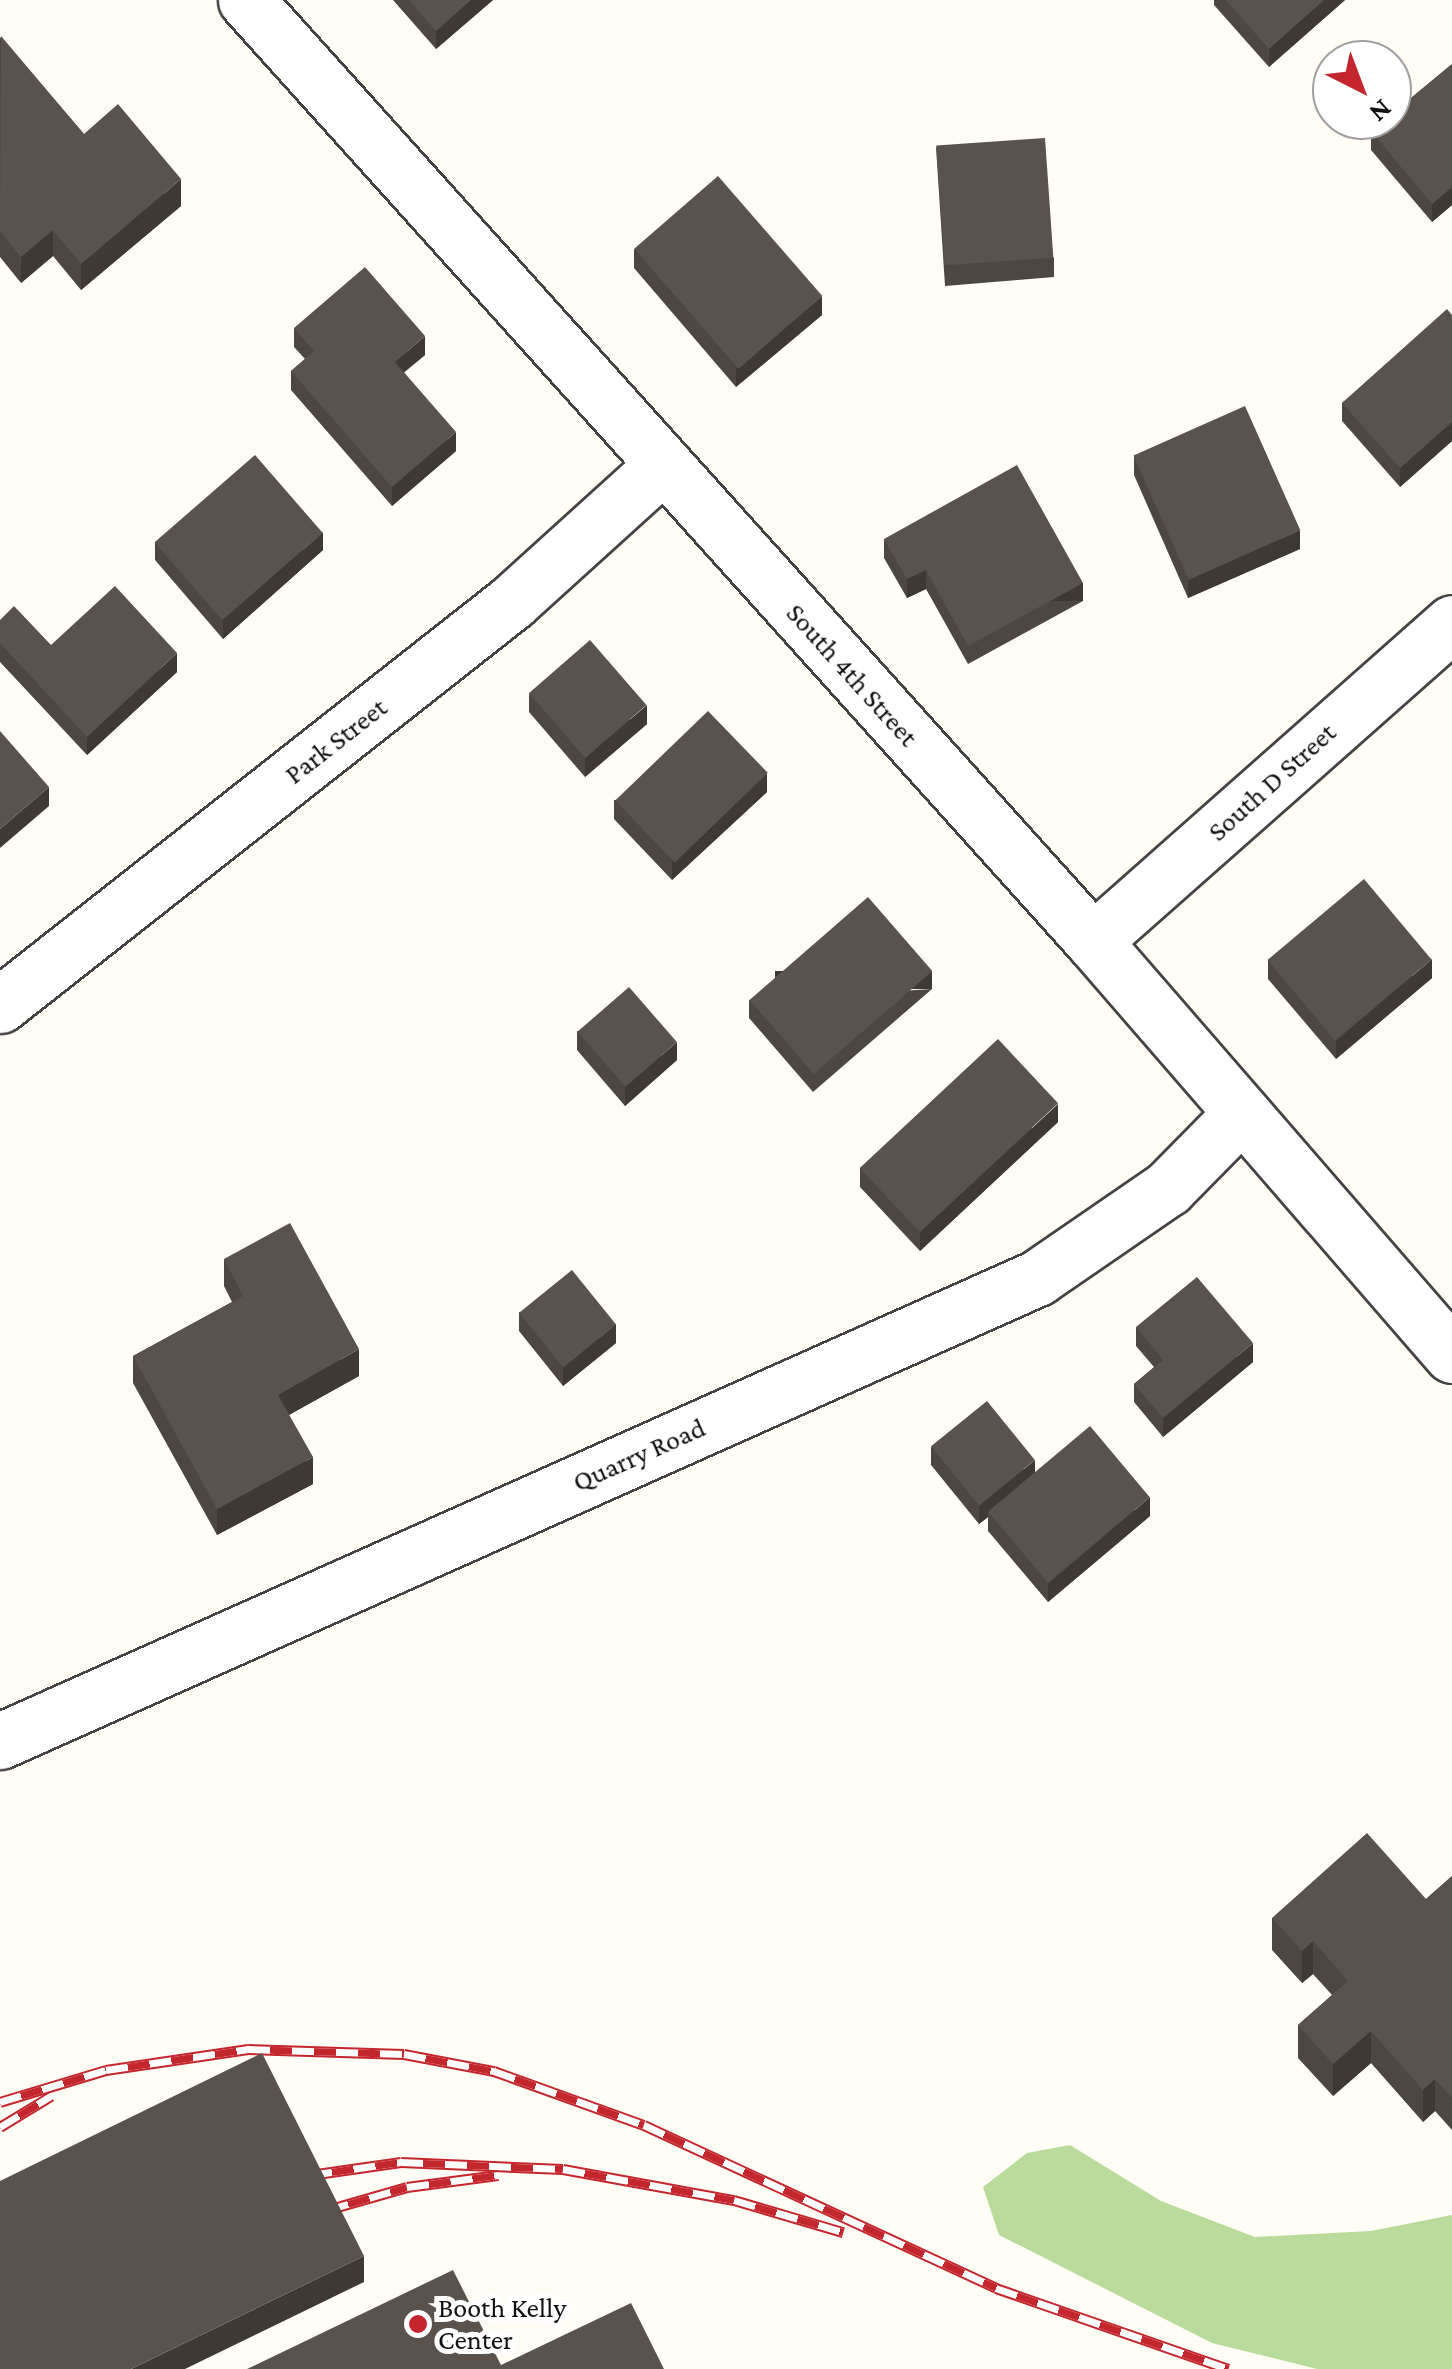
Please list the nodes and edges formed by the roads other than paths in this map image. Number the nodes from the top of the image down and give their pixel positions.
1 (246, 0) edge
2 (662, 466) junction
3 (1452, 623) edge
4 (1092, 941) junction
5 (0, 1005) edge
6 (1242, 1112) junction
7 (1452, 1355) edge
8 (0, 1741) edge

1 - 2 street, South 4th Street
2 - 4 street, South 4th Street
2 - 5 street, Park Street
3 - 4 street, South D Street
4 - 6 street, South 4th Street
6 - 7 street, South 4th Street
6 - 8 street, Quarry Road

